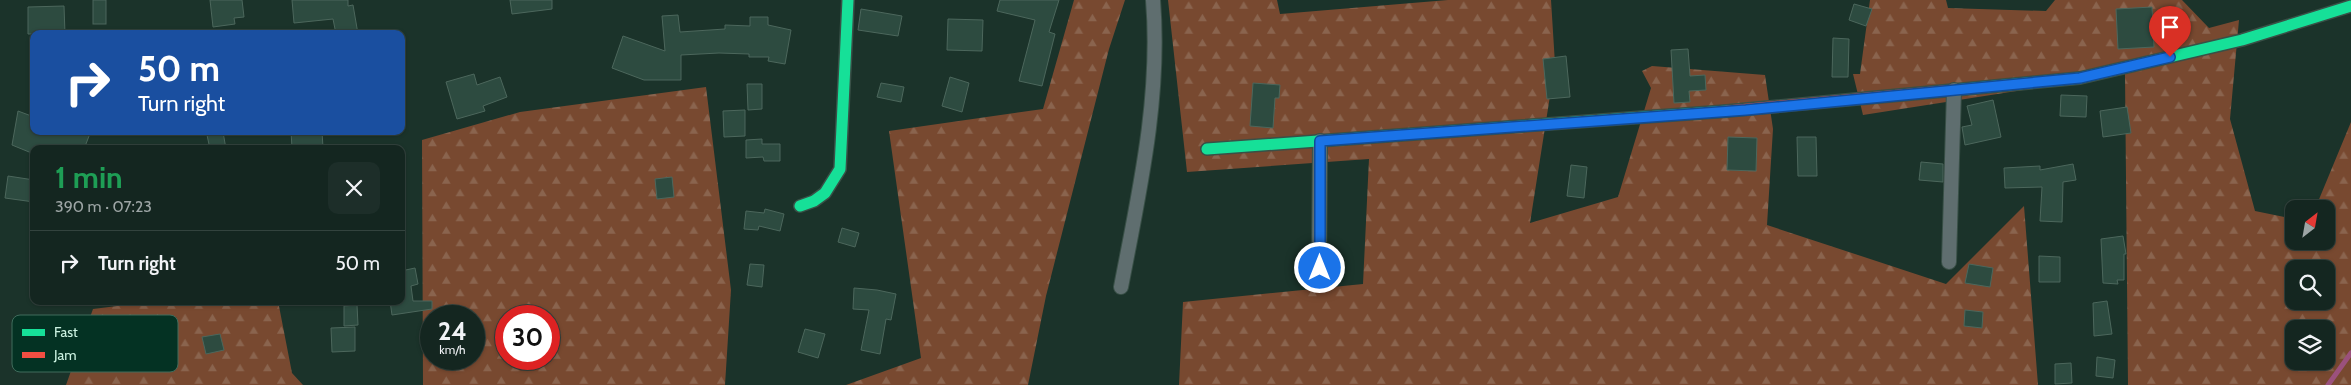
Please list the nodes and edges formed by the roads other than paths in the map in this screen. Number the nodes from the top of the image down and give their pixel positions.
1 (848, 0) edge
2 (1153, 0) edge
3 (2351, 6) edge
4 (1954, 90) junction
5 (1320, 141) junction
6 (1207, 149) dead end
7 (800, 206) dead end
8 (1949, 262) dead end
9 (1320, 268) dead end
10 (1121, 287) dead end

1 - 7 street
2 - 10 street
3 - 4 street
4 - 5 street
4 - 8 street
5 - 6 street
5 - 9 street

